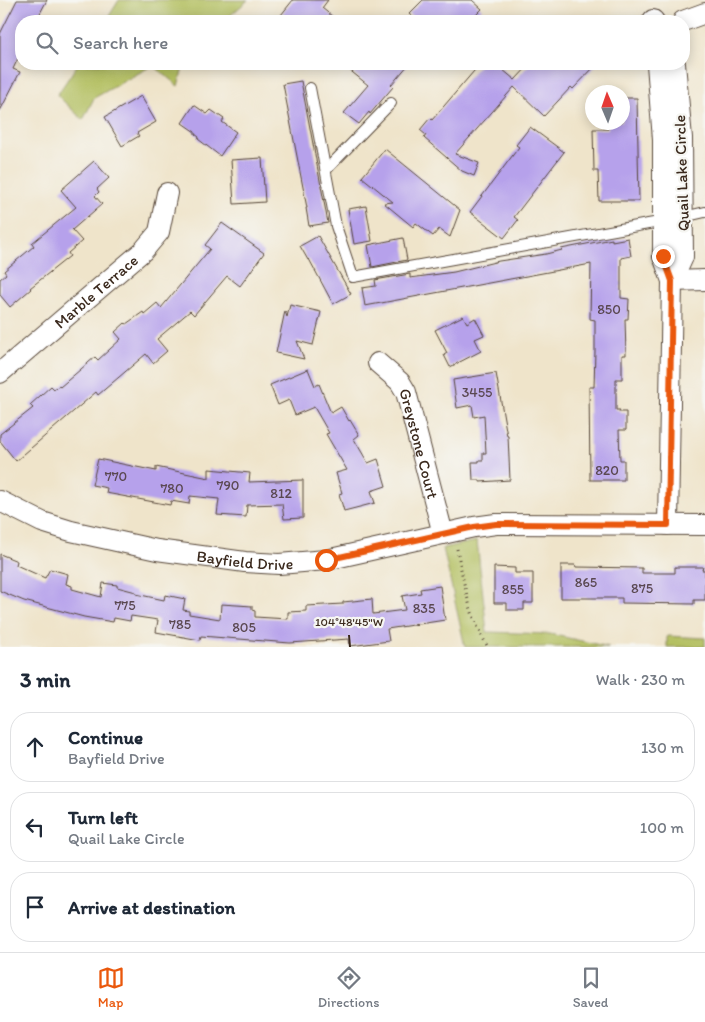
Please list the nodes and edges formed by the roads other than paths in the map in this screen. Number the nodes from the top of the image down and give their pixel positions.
1 (705, 12) edge
2 (690, 18) edge
3 (657, 70) edge
4 (676, 70) edge
5 (310, 88) dead end
6 (391, 103) dead end
7 (326, 170) junction
8 (167, 193) dead end
9 (705, 212) edge
10 (673, 219) junction
11 (705, 280) edge
12 (672, 281) junction
13 (378, 363) dead end
14 (0, 373) edge
15 (0, 501) edge
16 (668, 525) junction
17 (705, 525) edge
18 (448, 533) junction

1 - 2 street
3 - 10 street, Quail Lake Circle
4 - 10 street, Quail Lake Circle
5 - 7 lane
6 - 7 lane
7 - 10 lane
8 - 14 street, Marble Terrace
9 - 10 lane
10 - 12 street, Quail Lake Circle
11 - 12 street
12 - 16 street, Quail Lake Circle
13 - 18 street, Greystone Court
15 - 18 street, Bayfield Drive
16 - 17 street, Bayfield Drive
16 - 18 street, Bayfield Drive

